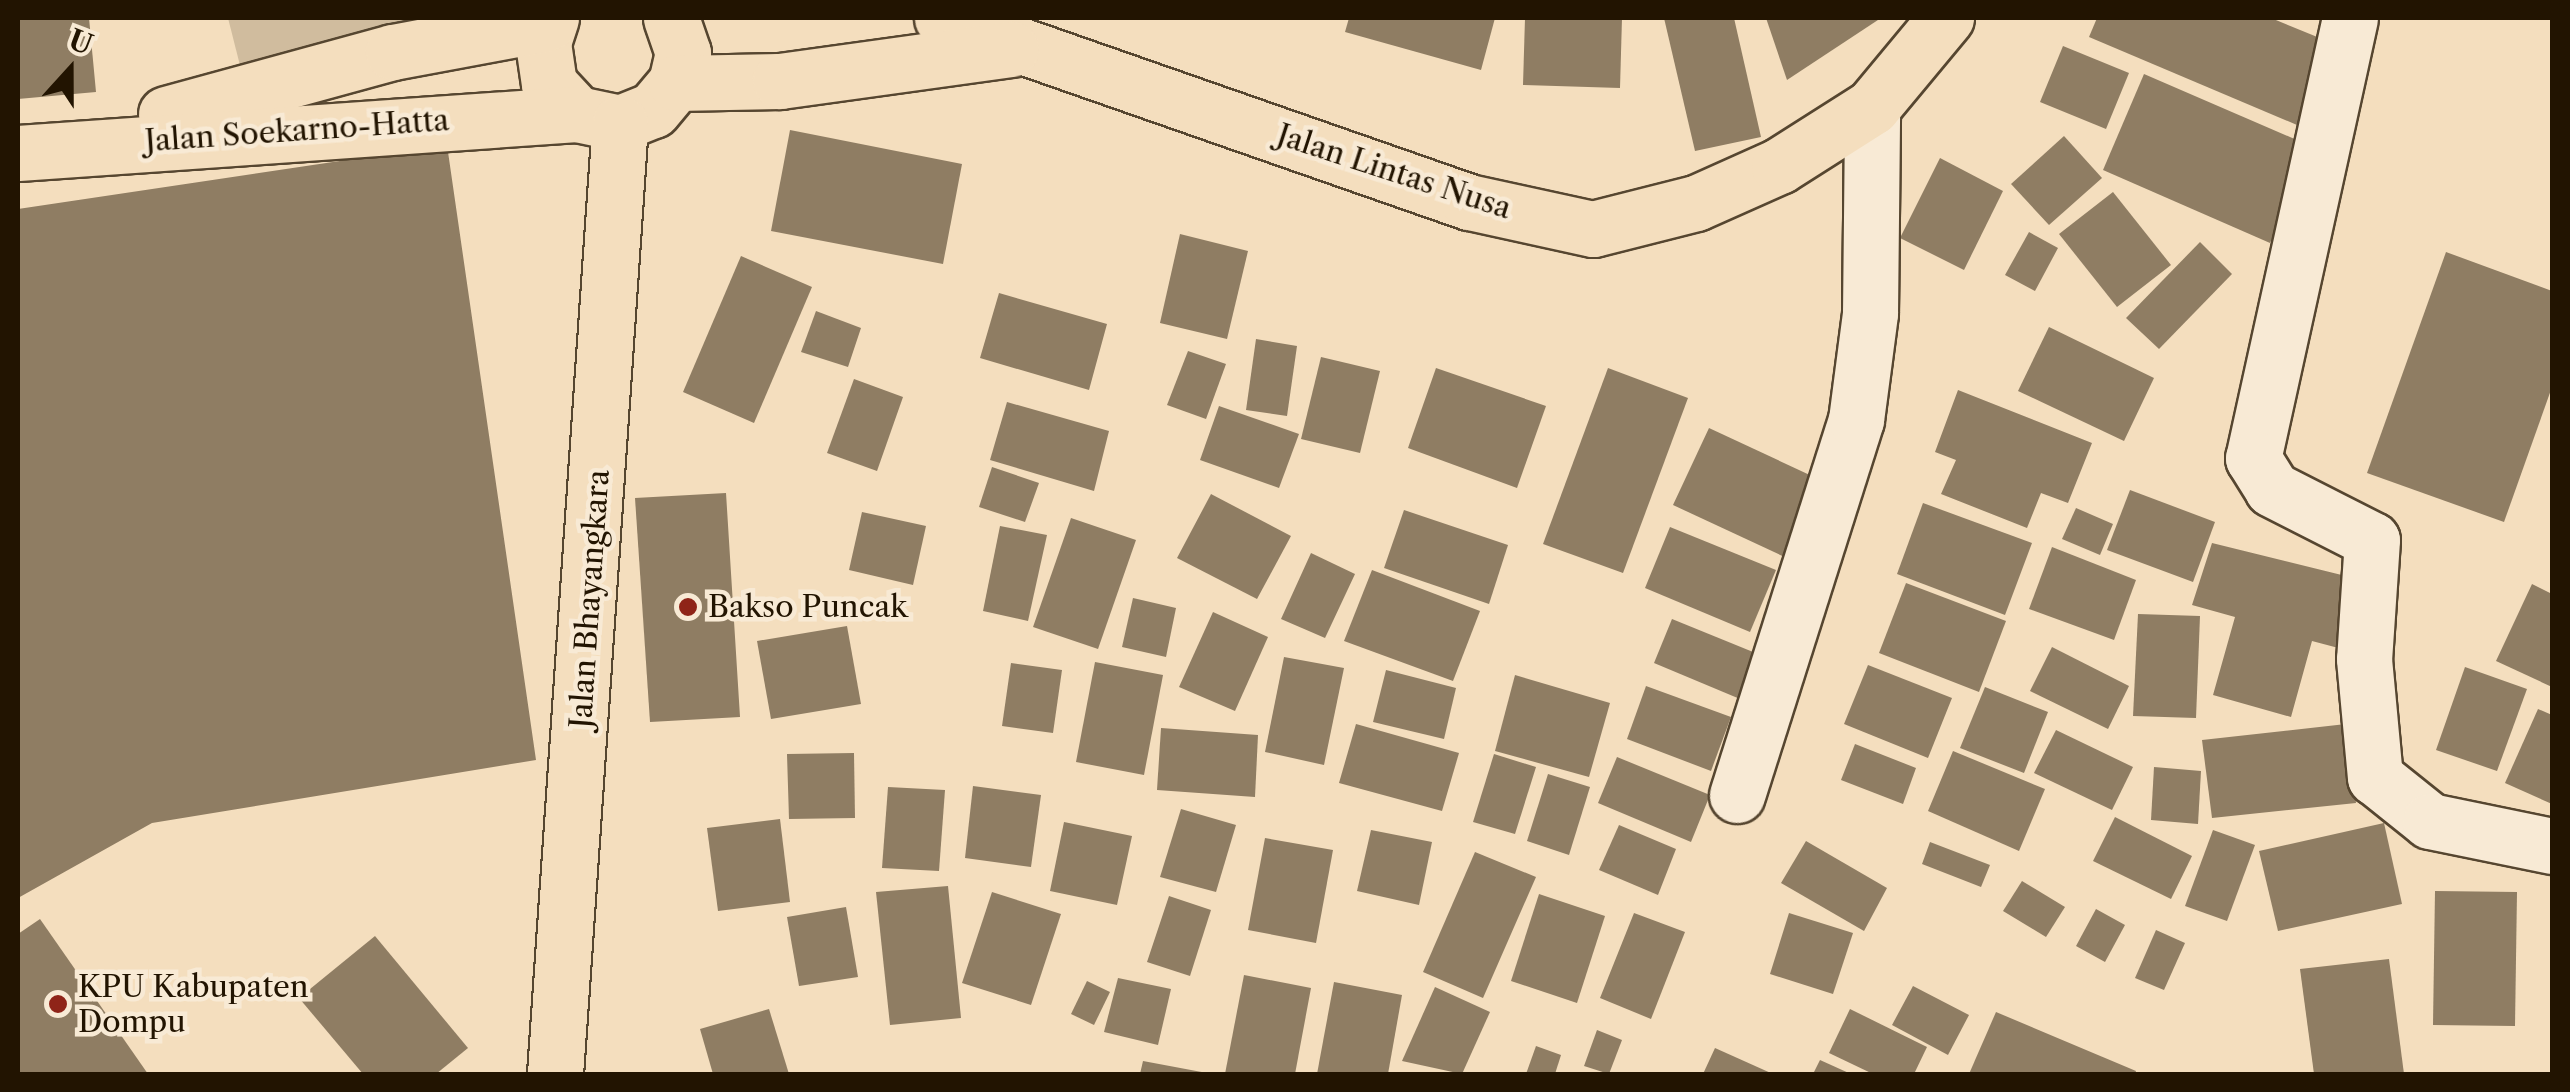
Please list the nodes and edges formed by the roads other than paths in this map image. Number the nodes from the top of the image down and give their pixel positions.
1 (672, 18) edge
2 (942, 18) edge
3 (1946, 18) edge
4 (2350, 18) edge
5 (550, 20) edge
6 (1024, 48) junction
7 (676, 83) junction
8 (1872, 107) junction
9 (599, 118) junction
10 (40, 150) edge
11 (1737, 795) dead end
12 (2552, 846) edge
13 (555, 1074) edge

1 - 7 highway
2 - 6 highway, Jalan Lintas Nusa
3 - 8 highway, Jalan Lintas Nusa
4 - 12 street
5 - 9 highway
5 - 10 highway
6 - 7 highway, Jalan Lintas Nusa
6 - 8 highway, Jalan Lintas Nusa
7 - 9 highway
8 - 11 street
9 - 10 highway, Jalan Soekarno-Hatta
9 - 13 highway, Jalan Bhayangkara

